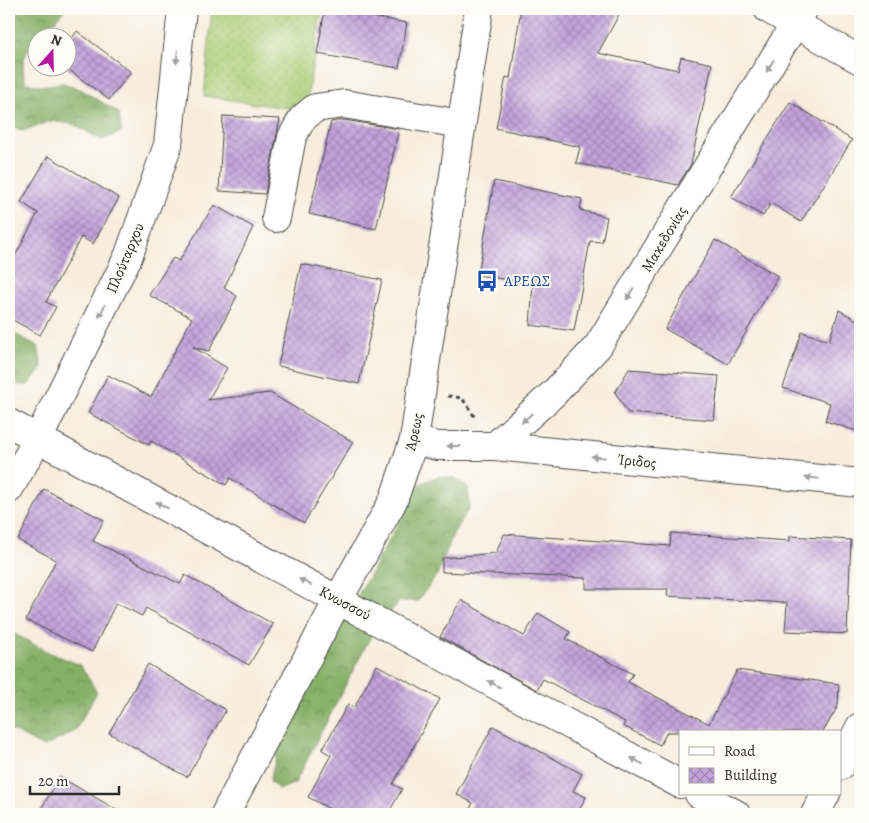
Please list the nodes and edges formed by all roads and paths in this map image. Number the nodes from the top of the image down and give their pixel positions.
1 (182, 9) edge
2 (479, 9) edge
3 (768, 9) edge
4 (800, 16) edge
5 (860, 60) edge
6 (462, 124) junction
7 (276, 218) dead end
8 (421, 392) junction
9 (9, 423) edge
10 (38, 439) junction
11 (414, 440) junction
12 (495, 446) junction
13 (860, 483) edge
14 (9, 489) edge
15 (338, 600) junction
16 (860, 727) edge
17 (842, 762) edge
18 (679, 783) edge
19 (703, 796) edge
20 (825, 796) edge
21 (225, 814) edge
22 (736, 814) edge
23 (815, 814) edge

1 -> 10 street, Πλούταρχου
2 - 6 street, Άρεως
3 - 4 street
4 - 5 street
4 -> 12 street, Μακεδονίας
6 - 7 street
6 - 8 street, Άρεως
8 - 11 street, Άρεως
8 - 12 path
9 - 10 street, Κνωσσού
10 - 14 street, Πλούταρχου
15 -> 10 street, Κνωσσού
12 -> 11 street, Ίριδος
11 - 15 street, Άρεως
13 -> 12 street, Ίριδος
18 -> 15 street, Κνωσσού
15 - 21 street, Άρεως
16 - 17 street
19 - 22 street
20 - 23 street

